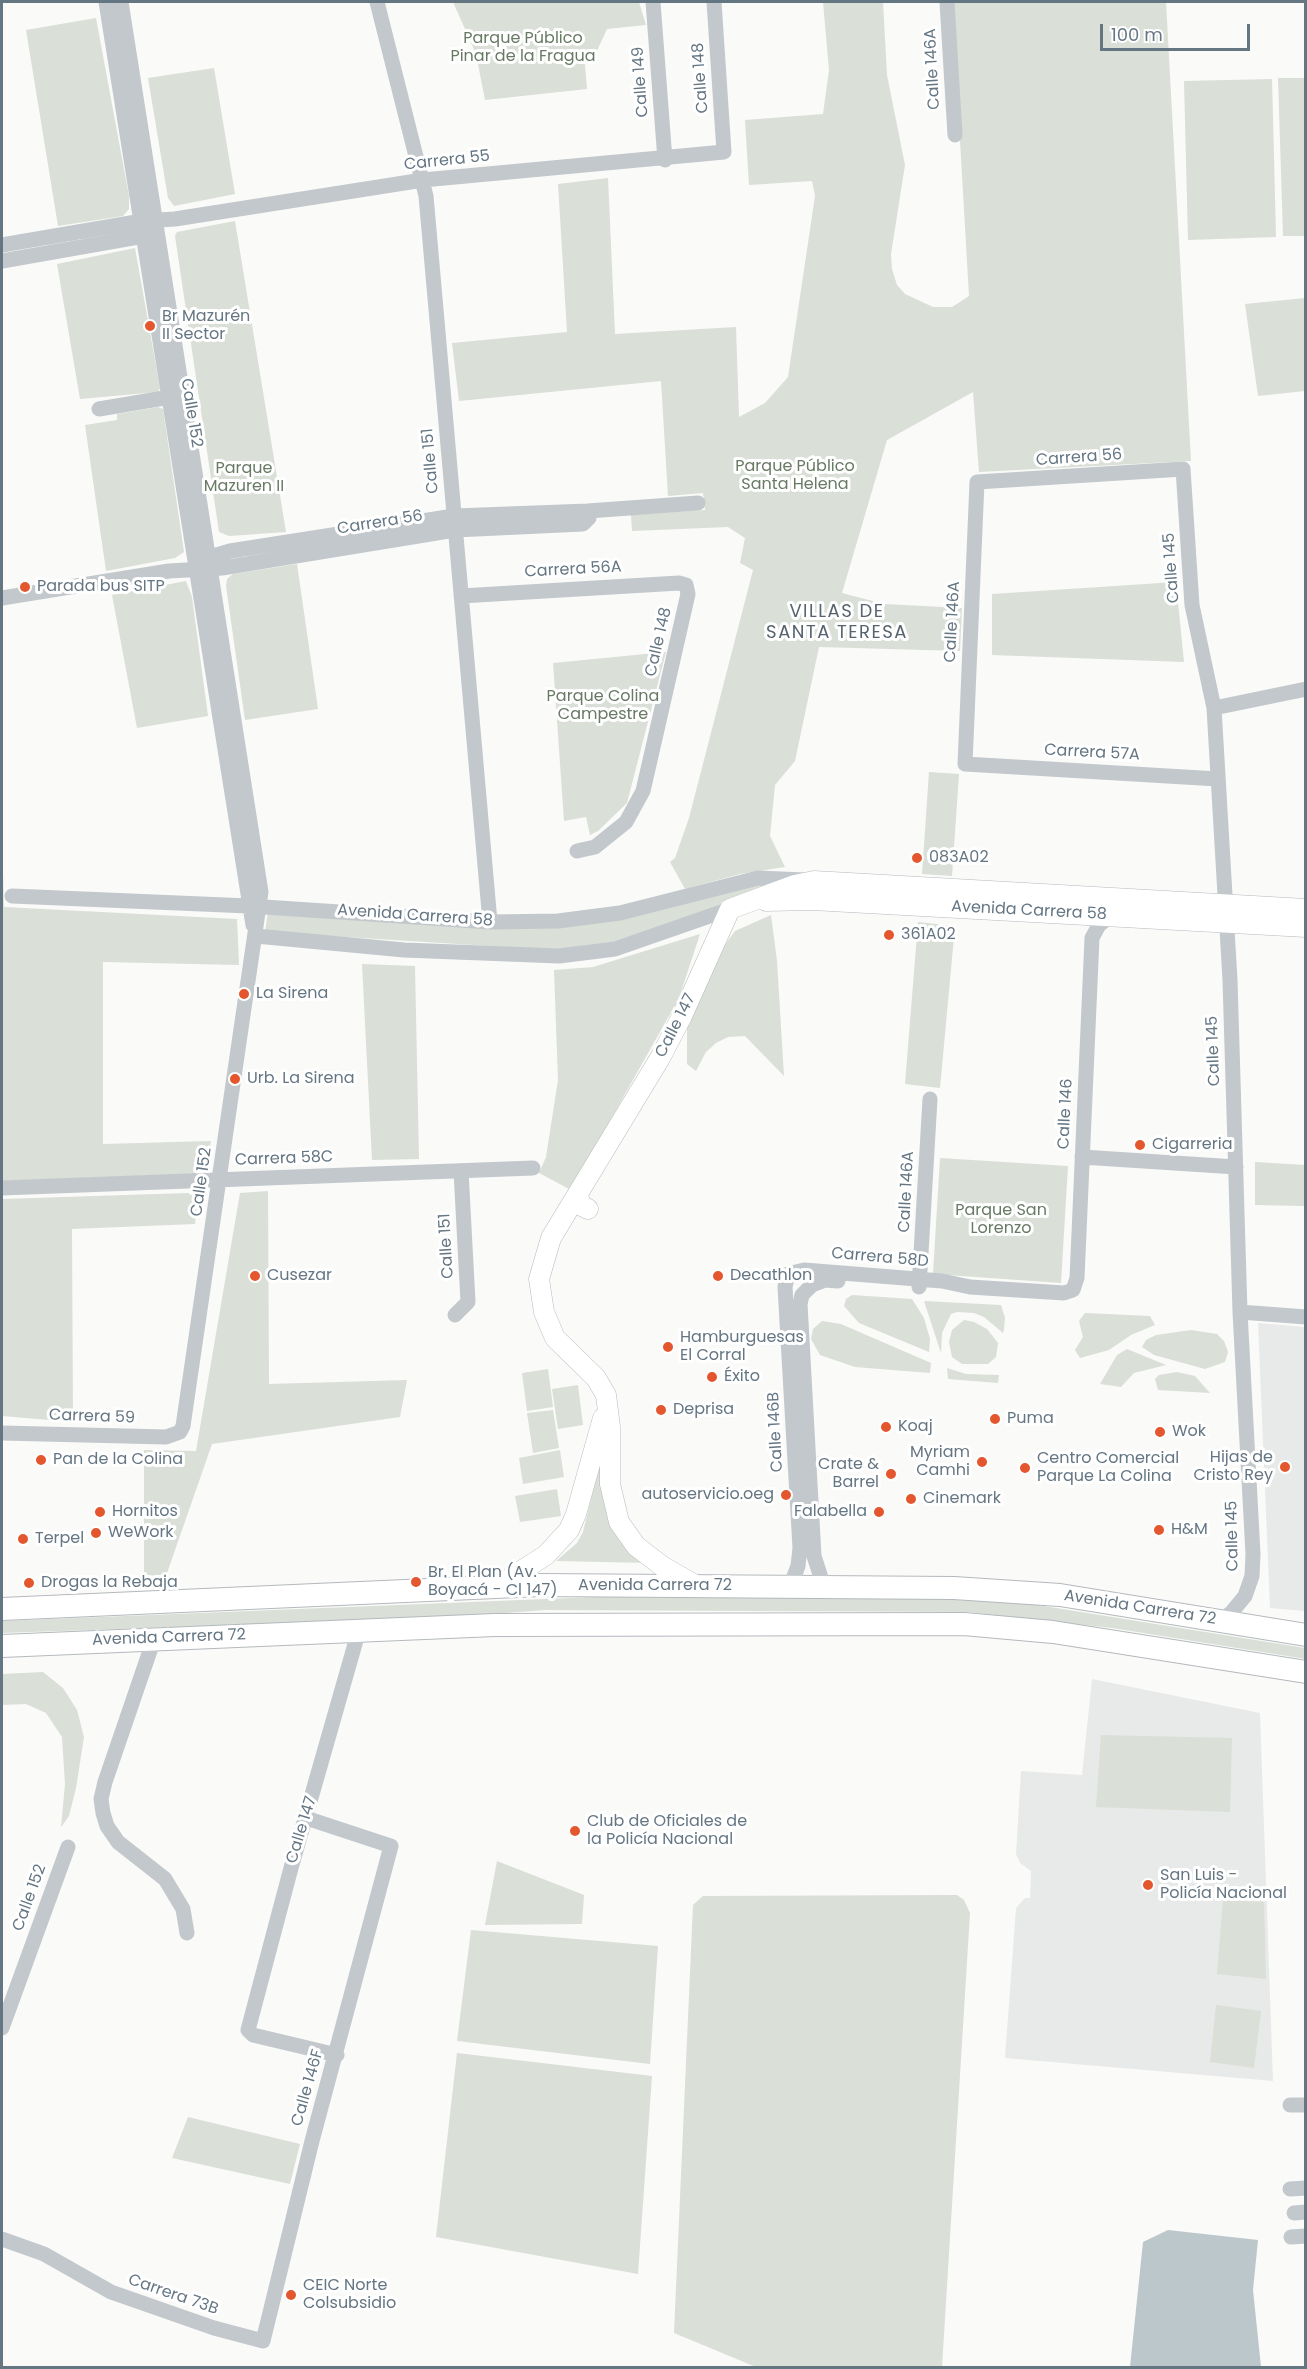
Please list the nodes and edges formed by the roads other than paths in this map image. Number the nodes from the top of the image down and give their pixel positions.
1 (106, 2) edge
2 (121, 2) edge
3 (377, 2) edge
4 (653, 2) edge
5 (714, 2) edge
6 (947, 2) edge
7 (955, 135) dead end
8 (724, 153) joint
9 (665, 160) junction
10 (423, 180) junction
11 (150, 226) junction
12 (2, 245) edge
13 (2, 261) edge
14 (170, 397) junction
15 (99, 409) dead end
16 (1183, 470) joint
17 (977, 482) joint
18 (698, 503) dead end
19 (454, 523) junction
20 (204, 564) junction
21 (686, 585) joint
22 (461, 596) junction
23 (2, 598) edge
24 (1305, 689) edge
25 (1214, 708) junction
26 (965, 764) joint
27 (1218, 778) junction
28 (577, 851) dead end
29 (814, 881) junction
30 (12, 896) dead end
31 (752, 901) junction
32 (254, 906) junction
33 (730, 909) junction
34 (1305, 909) edge
35 (1225, 912) junction
36 (1076, 913) junction
37 (1112, 915) junction
38 (490, 922) junction
39 (1305, 927) edge
40 (256, 936) junction
41 (1092, 939) junction
42 (930, 1099) dead end
43 (1082, 1157) junction
44 (1236, 1167) junction
45 (533, 1168) dead end
46 (461, 1171) junction
47 (220, 1179) junction
48 (2, 1188) edge
49 (788, 1274) joint
50 (920, 1283) junction
51 (806, 1289) joint
52 (1073, 1290) joint
53 (1240, 1312) junction
54 (455, 1315) dead end
55 (1305, 1317) edge
56 (607, 1401) junction
57 (180, 1432) joint
58 (2, 1433) edge
59 (806, 1522) junction
60 (697, 1586) junction
61 (790, 1587) junction
62 (824, 1587) junction
63 (494, 1588) junction
64 (2, 1609) edge
65 (1219, 1621) junction
66 (359, 1630) junction
67 (1305, 1635) edge
68 (154, 1639) junction
69 (2, 1646) edge
70 (1305, 1672) edge
71 (306, 1818) junction
72 (68, 1847) dead end
73 (187, 1933) dead end
74 (2, 2028) edge
75 (337, 2055) junction
76 (2, 2239) edge
77 (263, 2341) joint

1 - 11 street, Calle 152
2 - 11 street, Calle 152
3 - 10 street, Calle 151
4 - 9 street, Calle 149
5 - 8 street, Calle 148
6 - 7 street, Calle 146A
8 - 9 street, Carrera 55
9 - 10 street, Carrera 55
10 - 11 street, Carrera 55
10 - 19 street, Calle 151
11 - 12 street, Carrera 55
11 - 13 street, Carrera 55
11 - 14 street, Calle 152
11 - 20 street, Calle 152
14 - 15 street
14 - 20 street, Calle 152
16 - 17 street, Carrera 56
16 - 25 street, Calle 145
17 - 26 street, Calle 146A
18 - 19 street, Carrera 56
19 - 20 street, Carrera 56
19 - 22 street, Calle 151
20 - 23 street, Carrera 56
20 - 32 street, Calle 152
21 - 22 street, Carrera 56A
21 - 28 street, Calle 148
22 - 38 street, Calle 151
24 - 25 street
25 - 27 street, Calle 145
26 - 27 street, Carrera 57A
27 - 35 street, Calle 145
29 - 31 main road, Avenida Carrera 58
29 - 35 main road, Avenida Carrera 58
29 - 38 street, Avenida Carrera 58
30 - 32 street, Avenida Carrera 58
31 - 33 main road, Avenida Carrera 58
31 - 36 main road, Avenida Carrera 58
32 - 38 street, Avenida Carrera 58
32 - 40 street, Calle 152
33 - 40 street, Avenida Carrera 58
33 - 56 main road, Calle 147
34 - 35 main road, Avenida Carrera 58
35 - 37 main road, Avenida Carrera 58
35 - 39 main road, Avenida Carrera 58
35 - 44 street, Calle 145
36 - 37 main road, Avenida Carrera 58
36 - 41 street
37 - 41 street
40 - 47 street, Calle 152
41 - 43 street, Calle 146
42 - 50 street, Calle 146A
43 - 44 street
43 - 52 street, Calle 146
44 - 53 street, Calle 145
45 - 46 street, Carrera 58C
46 - 47 street, Carrera 58C
46 - 54 street, Calle 151
47 - 48 street, Carrera 58C
47 - 57 street, Calle 152
49 - 50 street, Carrera 58D
49 - 59 street, Calle 146B
50 - 51 street, Carrera 58D
50 - 52 street, Carrera 58D
51 - 59 street, Calle 146B
53 - 55 street
53 - 65 street, Calle 145
56 - 60 main road, Calle 147
56 - 63 main road
57 - 58 street, Carrera 59
59 - 61 street, Calle 146B
59 - 62 street, Calle 146B
60 - 61 highway, Avenida Carrera 72
60 - 63 highway, Avenida Carrera 72
61 - 62 highway, Avenida Carrera 72
62 - 65 highway, Avenida Carrera 72
63 - 64 highway, Avenida Carrera 72
65 - 67 highway, Avenida Carrera 72
66 - 68 highway, Avenida Carrera 72
66 - 70 highway, Avenida Carrera 72
66 - 71 street, Calle 147
68 - 69 highway, Avenida Carrera 72
68 - 73 street
71 - 75 street, Calle 146F
71 - 75 street, Calle 147
72 - 74 street, Calle 152
75 - 77 street, Calle 146F
76 - 77 street, Carrera 73B

